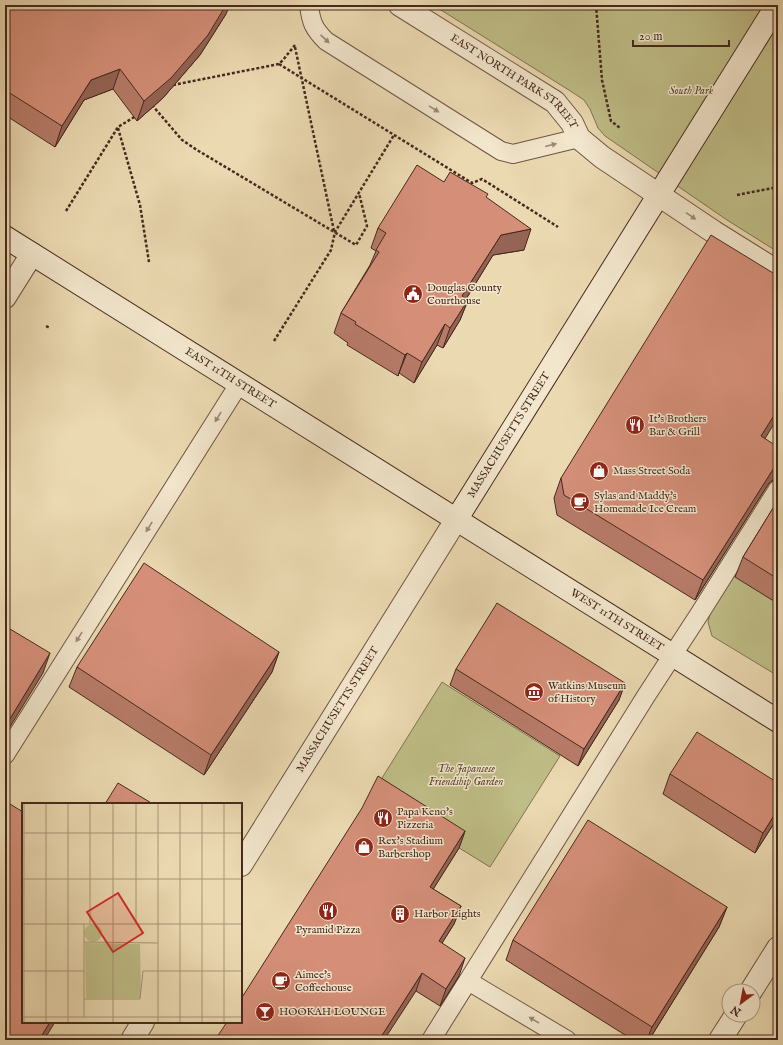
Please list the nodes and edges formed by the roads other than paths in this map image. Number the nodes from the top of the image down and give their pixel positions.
1 (309, 5) edge
2 (400, 5) edge
3 (777, 5) edge
4 (579, 138) junction
5 (659, 194) junction
6 (5, 237) edge
7 (32, 254) junction
8 (778, 272) edge
9 (5, 297) edge
10 (239, 384) junction
11 (778, 489) edge
12 (456, 520) junction
13 (673, 655) junction
14 (778, 721) edge
15 (5, 756) edge
16 (242, 863) edge
17 (778, 948) edge
18 (468, 981) junction
19 (756, 983) edge
20 (142, 1023) edge
21 (731, 1023) edge
22 (132, 1040) edge
23 (431, 1040) edge
24 (567, 1040) edge
25 (720, 1040) edge

1 -> 4 lane
2 - 4 main road, EAST NORTH PARK STREET
3 - 5 main road, MASSACHUSETTS STREET
4 - 5 main road, EAST NORTH PARK STREET
5 -> 8 main road, EAST NORTH PARK STREET
5 - 12 main road, MASSACHUSETTS STREET
6 - 7 main road, EAST 11TH STREET
7 - 9 main road
7 - 10 main road, EAST 11TH STREET
10 - 12 main road, EAST 11TH STREET
10 -> 15 lane
11 - 13 lane
12 - 13 main road, WEST 11TH STREET
12 - 16 main road, MASSACHUSETTS STREET
13 - 14 main road, WEST 11TH STREET
13 - 18 lane
17 - 19 main road
18 - 23 lane
24 -> 18 lane
20 - 22 main road
21 - 25 main road

